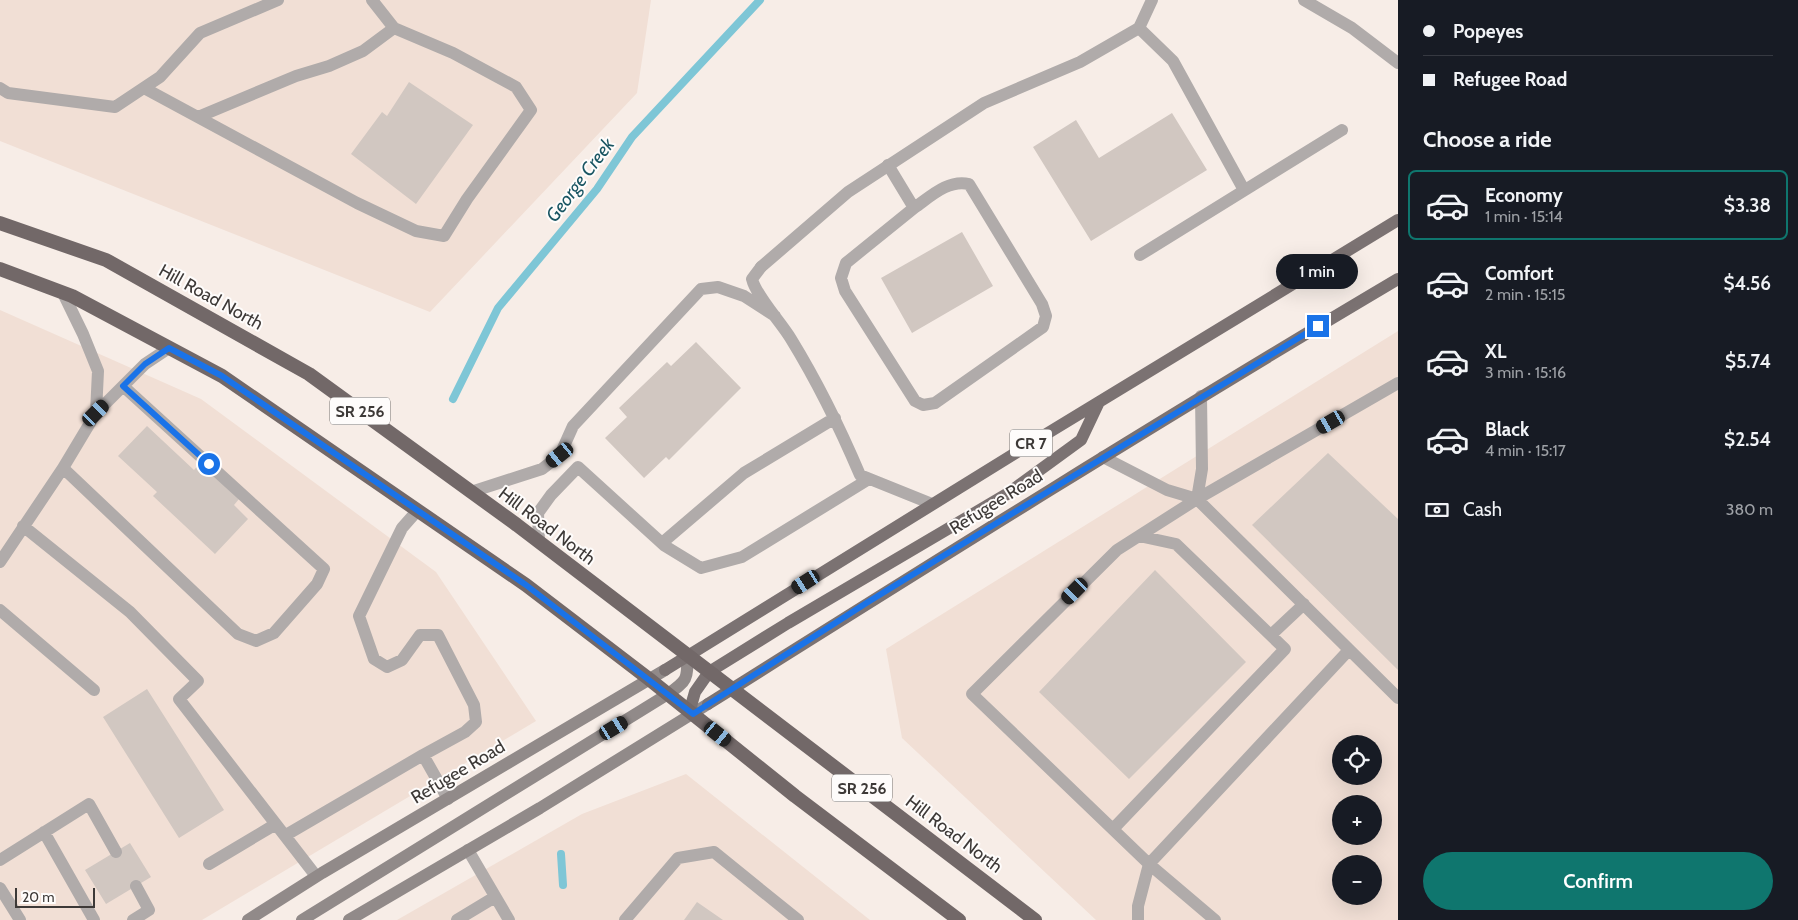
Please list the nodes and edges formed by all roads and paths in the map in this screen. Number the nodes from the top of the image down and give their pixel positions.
1 (278, 0) edge
2 (372, 0) edge
3 (1152, 0) edge
4 (1304, 0) edge
5 (394, 28) junction
6 (1139, 28) junction
7 (1398, 63) edge
8 (0, 88) edge
9 (144, 88) junction
10 (198, 117) junction
11 (1342, 130) dead end
12 (888, 166) junction
13 (1244, 190) junction
14 (914, 208) junction
15 (1398, 220) edge
16 (0, 223) edge
17 (1140, 255) dead end
18 (0, 269) edge
19 (1398, 279) edge
20 (63, 293) junction
21 (775, 316) junction
22 (169, 348) junction
23 (1398, 383) edge
24 (123, 386) junction
25 (1202, 396) junction
26 (1098, 402) junction
27 (96, 413) junction
28 (835, 418) junction
29 (1103, 457) junction
30 (63, 468) junction
31 (869, 479) junction
32 (471, 492) junction
33 (1197, 499) junction
34 (932, 504) junction
35 (417, 511) junction
36 (23, 526) junction
37 (1139, 536) junction
38 (539, 542) junction
39 (662, 543) junction
40 (0, 562) edge
41 (1304, 604) junction
42 (0, 610) edge
43 (1271, 635) junction
44 (1349, 650) junction
45 (688, 656) junction
46 (709, 672) junction
47 (649, 679) junction
48 (732, 689) junction
49 (94, 690) dead end
50 (668, 694) junction
51 (1398, 698) edge
52 (693, 714) junction
53 (423, 754) junction
54 (448, 799) junction
55 (276, 824) junction
56 (1113, 829) junction
57 (44, 832) junction
58 (286, 836) junction
59 (468, 850) junction
60 (116, 852) dead end
61 (0, 860) edge
62 (209, 864) dead end
63 (1148, 864) junction
64 (316, 876) junction
65 (136, 886) dead end
66 (0, 888) edge
67 (495, 897) junction
68 (20, 920) edge
69 (94, 920) edge
70 (133, 920) edge
71 (248, 920) edge
72 (302, 920) edge
73 (350, 920) edge
74 (457, 920) edge
75 (509, 920) edge
76 (626, 920) edge
77 (798, 920) edge
78 (959, 920) edge
79 (1035, 920) edge
80 (1138, 920) edge
81 (1215, 920) edge

1 - 9 street
2 - 5 street
3 - 6 street
4 - 7 street
5 - 10 street
5 - 10 street
6 - 12 street
6 - 13 street
8 - 9 street
9 - 10 street
11 - 13 street
12 - 14 street
12 - 21 street
13 - 17 street
14 - 14 street
15 - 26 main road, Refugee Road / CR 7
16 - 32 highway, Hill Road North / SR 256
18 - 20 highway, SR 256
19 - 25 main road, Refugee Road
20 - 22 highway, SR 256
20 - 27 street
21 - 28 street
21 - 32 street
22 - 24 street
22 - 35 highway, SR 256
23 - 33 street
24 - 27 street
24 - 30 street
25 - 29 main road, Refugee Road
25 - 33 street
26 - 34 main road, Refugee Road / CR 7
26 - 46 main road, Refugee Road
27 - 30 street
28 - 31 street
28 - 39 street
29 - 33 street
29 - 48 main road, Refugee Road
30 - 36 street
31 - 34 street
31 - 39 street
32 - 38 highway, Hill Road North / SR 256
33 - 37 street
33 - 41 street
34 - 45 main road, Refugee Road / CR 7
35 - 47 highway, SR 256
35 - 53 street
36 - 40 street
36 - 55 street
37 - 43 street
37 - 56 street
38 - 39 street
38 - 45 highway, Hill Road North / SR 256
41 - 43 street
41 - 44 street
42 - 49 street
43 - 56 street
44 - 51 street
44 - 63 street
45 - 46 highway, Hill Road North / SR 256
45 - 47 main road, Refugee Road / CR 7
45 - 50 main road
46 - 48 highway, Hill Road North / SR 256
46 - 52 main road, Refugee Road
47 - 50 highway, SR 256
47 - 54 main road, Refugee Road / CR 7
48 - 52 main road, Refugee Road
48 - 79 highway, Hill Road North / SR 256
50 - 52 highway, SR 256
50 - 72 main road
52 - 59 main road, Refugee Road
52 - 78 highway, SR 256
53 - 54 street
53 - 58 street
54 - 64 main road, Refugee Road / CR 7
55 - 58 street
55 - 62 street
56 - 63 street
57 - 60 street
57 - 61 street
57 - 69 street
58 - 64 street
59 - 67 street
59 - 73 main road, Refugee Road
63 - 80 street
63 - 81 street
64 - 71 main road, Refugee Road / CR 7
65 - 70 street
66 - 68 street
67 - 74 street
67 - 75 street
76 - 77 street

